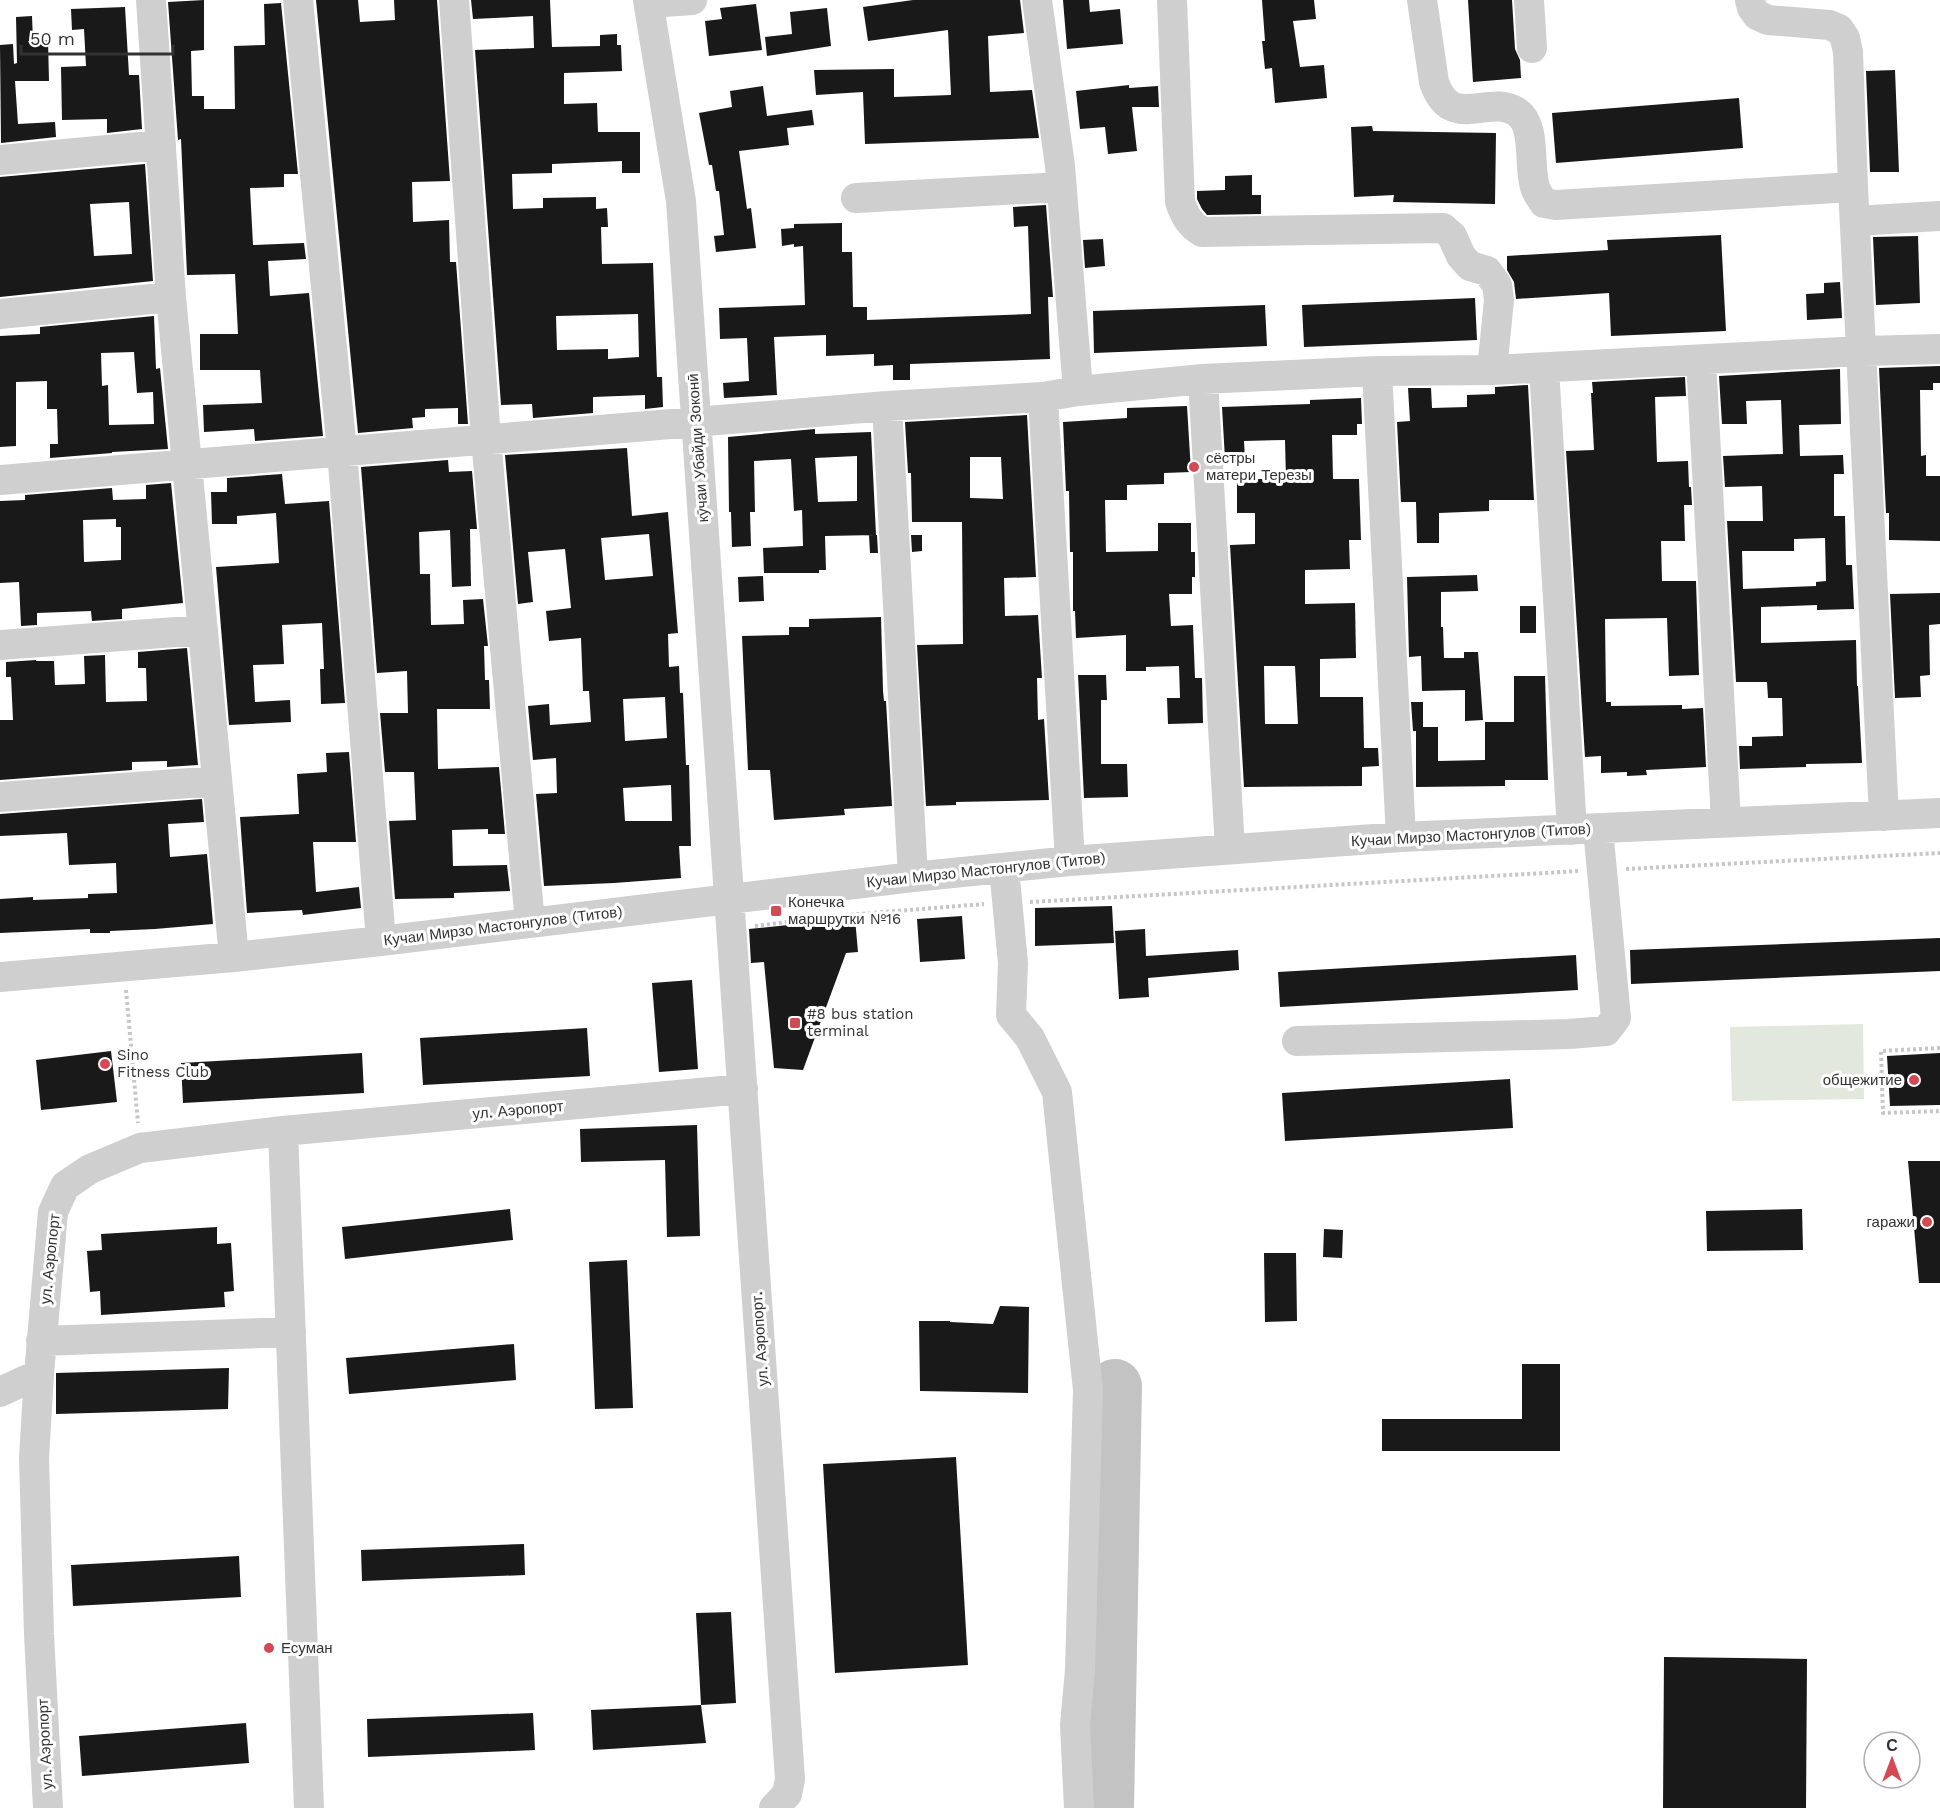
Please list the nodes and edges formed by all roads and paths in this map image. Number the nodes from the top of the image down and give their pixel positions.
1 (151, 0) edge
2 (298, 0) edge
3 (454, 0) edge
4 (692, 0) edge
5 (1037, 0) edge
6 (1172, 0) edge
7 (1422, 0) edge
8 (1528, 0) edge
9 (1750, 0) edge
10 (648, 2) edge
11 (1532, 48) dead end
12 (161, 145) junction
13 (0, 160) edge
14 (1061, 187) junction
15 (1853, 187) junction
16 (856, 198) dead end
17 (1940, 216) edge
18 (1854, 221) junction
19 (171, 297) junction
20 (0, 314) edge
21 (1940, 349) edge
22 (1862, 351) junction
23 (1701, 360) junction
24 (1544, 368) junction
25 (1492, 370) junction
26 (1377, 371) junction
27 (1203, 379) junction
28 (1078, 391) junction
29 (1043, 397) junction
30 (887, 406) junction
31 (696, 423) junction
32 (486, 439) junction
33 (342, 451) junction
34 (188, 466) junction
35 (0, 480) edge
36 (203, 630) junction
37 (0, 645) edge
38 (218, 781) junction
39 (0, 797) edge
40 (1940, 813) edge
41 (1884, 816) junction
42 (1726, 822) junction
43 (1585, 829) junction
44 (1401, 837) junction
45 (1230, 849) junction
46 (1940, 853) edge
47 (1070, 861) junction
48 (1004, 868) junction
49 (1602, 870) junction
50 (913, 877) junction
51 (729, 899) junction
52 (1008, 903) junction
53 (530, 923) junction
54 (747, 927) dead end
55 (381, 941) junction
56 (234, 957) junction
57 (124, 966) junction
58 (0, 977) edge
59 (1297, 1041) dead end
60 (1940, 1048) edge
61 (742, 1089) junction
62 (1940, 1111) edge
63 (283, 1131) junction
64 (140, 1148) junction
65 (291, 1332) junction
66 (41, 1341) junction
67 (39, 1374) junction
68 (0, 1392) edge
69 (48, 1808) edge
70 (309, 1808) edge
71 (774, 1808) edge
72 (1079, 1808) edge

1 - 12 street
2 - 33 street
3 - 32 street
4 - 10 street
5 - 14 street
6 - 25 street
7 - 15 street
8 - 11 street
9 - 15 street
10 - 31 street, кӯчаи Убайди Зоконӣ
12 - 13 street
12 - 19 street
14 - 16 street
14 - 28 street
15 - 18 street
17 - 18 street
18 - 22 street
19 - 20 street
19 - 34 street
21 - 22 street
22 - 23 street
22 - 41 street
23 - 24 street
23 - 42 street
24 - 25 street
24 - 43 street
25 - 26 street
26 - 27 street
26 - 44 street
27 - 28 street
27 - 45 street
28 - 29 street
29 - 30 street
29 - 47 street
30 - 31 street
30 - 50 street
31 - 32 street
31 - 51 street, кӯчаи Убайди Зоконӣ
32 - 33 street
32 - 53 street
33 - 34 street
33 - 55 street
34 - 35 street
34 - 36 street
36 - 37 street
36 - 38 street
38 - 39 street
38 - 56 street
40 - 41 street, Кучаи Мирзо Мастонгулов (Титов)
41 - 42 street, Кучаи Мирзо Мастонгулов (Титов)
42 - 43 street, Кучаи Мирзо Мастонгулов (Титов)
43 - 44 street, Кучаи Мирзо Мастонгулов (Титов)
43 - 49 street
44 - 45 street, Кучаи Мирзо Мастонгулов (Титов)
45 - 47 street, Кучаи Мирзо Мастонгулов (Титов)
46 - 49 path
47 - 48 street, Кучаи Мирзо Мастонгулов (Титов)
48 - 50 street, Кучаи Мирзо Мастонгулов (Титов)
48 - 52 street
49 - 52 path
49 - 59 street
50 - 51 street, Кучаи Мирзо Мастонгулов (Титов)
51 - 53 street, Кучаи Мирзо Мастонгулов (Титов)
51 - 61 street, ул. Аэропорт.
52 - 54 path
52 - 72 street
53 - 55 street, Кучаи Мирзо Мастонгулов (Титов)
55 - 56 street, Кучаи Мирзо Мастонгулов (Титов)
56 - 57 street, Кучаи Мирзо Мастонгулов (Титов)
57 - 58 street, Кучаи Мирзо Мастонгулов (Титов)
57 - 64 path
60 - 62 path
61 - 63 street, ул. Аэропорт
61 - 71 street, ул. Аэропорт.
63 - 64 street, ул. Аэропорт
63 - 65 street
64 - 66 street, ул. Аэропорт
65 - 66 street
65 - 70 street
66 - 67 street, ул. Аэропорт
67 - 68 street
67 - 69 street, ул. Аэропорт

